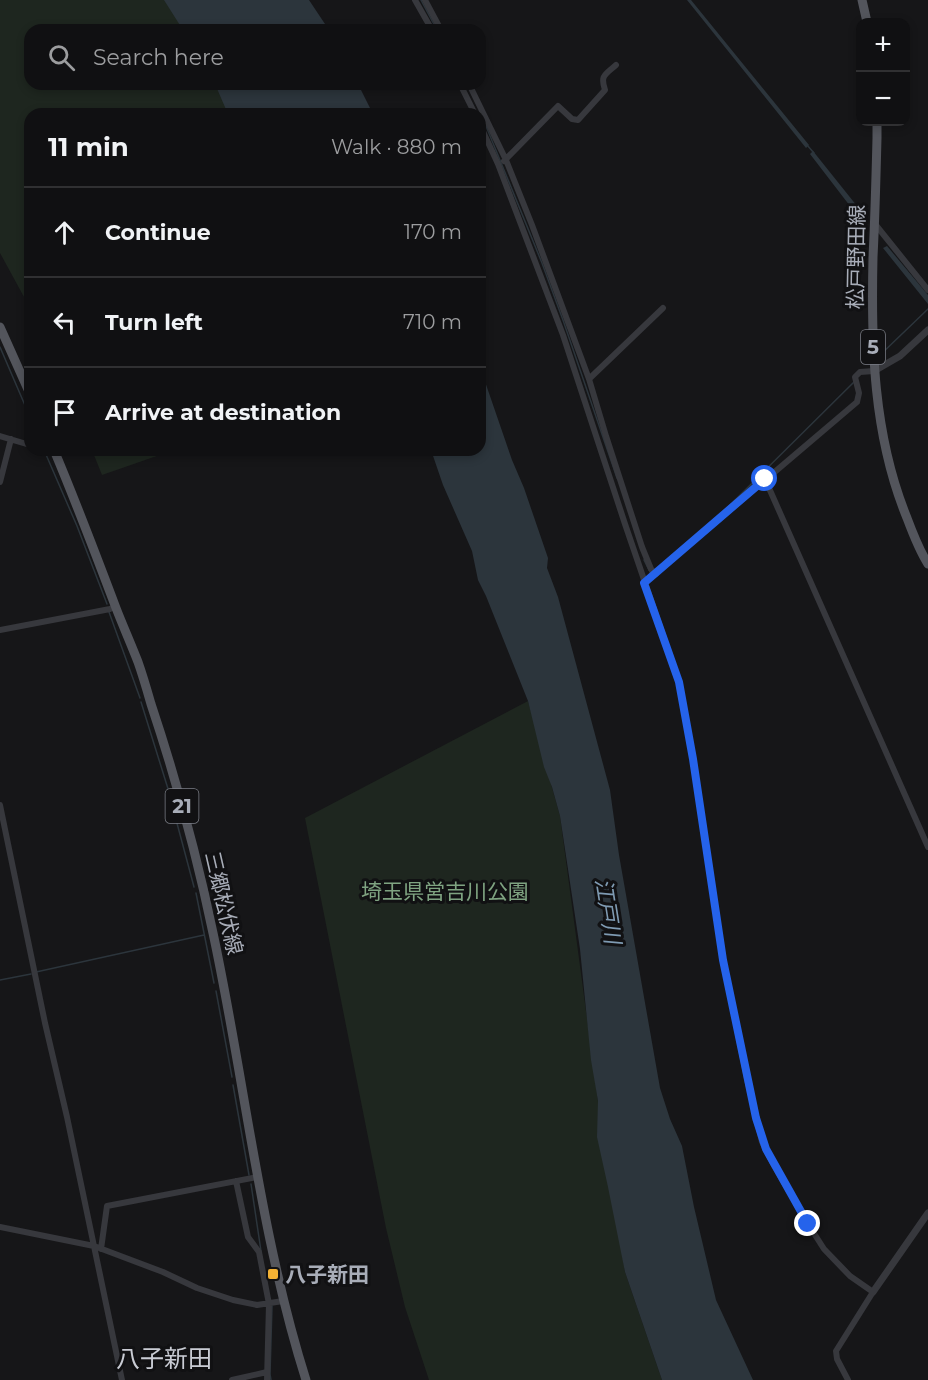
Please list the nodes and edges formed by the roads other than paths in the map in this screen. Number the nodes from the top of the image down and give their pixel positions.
1 (415, 0) edge
2 (425, 0) edge
3 (861, 0) edge
4 (866, 18) edge
5 (429, 24) edge
6 (438, 24) edge
7 (616, 65) dead end
8 (463, 90) edge
9 (472, 90) edge
10 (472, 108) edge
11 (481, 108) edge
12 (486, 119) edge
13 (877, 126) edge
14 (486, 138) edge
15 (506, 160) junction
16 (498, 164) junction
17 (874, 223) junction
18 (928, 290) edge
19 (663, 308) dead end
20 (0, 327) edge
21 (928, 330) edge
22 (874, 371) junction
23 (589, 379) junction
24 (24, 381) edge
25 (0, 436) edge
26 (11, 439) junction
27 (24, 443) edge
28 (57, 456) edge
29 (765, 479) junction
30 (0, 482) edge
31 (928, 564) edge
32 (656, 574) junction
33 (644, 583) junction
34 (115, 606) junction
35 (0, 630) edge
36 (0, 805) edge
37 (928, 847) edge
38 (257, 1178) junction
39 (236, 1181) junction
40 (928, 1214) edge
41 (0, 1227) edge
42 (94, 1246) junction
43 (101, 1249) junction
44 (873, 1292) junction
45 (283, 1301) junction
46 (269, 1304) junction
47 (267, 1372) junction
48 (122, 1380) edge
49 (232, 1380) edge
50 (267, 1380) edge
51 (306, 1380) edge
52 (848, 1380) edge

1 - 5 street
2 - 6 street
3 - 4 main road
7 - 15 street
8 - 10 street
9 - 11 street
12 - 15 street
13 - 17 main road, 松戸野田線 / 5
14 - 16 street
15 - 16 street
15 - 23 street
16 - 33 street
17 - 18 street
17 - 22 main road, 松戸野田線 / 5
19 - 23 street
20 - 24 main road
21 - 22 street
22 - 29 street
22 - 31 main road, 松戸野田線 / 5
23 - 32 street
25 - 26 street
26 - 27 street
26 - 30 street
28 - 34 main road, 三郷松伏線 / 21
29 - 32 street
29 - 37 street
32 - 33 street
33 - 44 street
34 - 35 street
34 - 38 main road, 三郷松伏線 / 21
36 - 42 street
38 - 39 street
38 - 45 main road, 三郷松伏線 / 21
39 - 43 street
39 - 46 street
40 - 44 street
41 - 42 street
42 - 43 street
42 - 48 street
43 - 46 street
44 - 52 street
45 - 46 street
45 - 51 main road, 三郷松伏線 / 21
46 - 47 street
47 - 49 street
47 - 50 street

